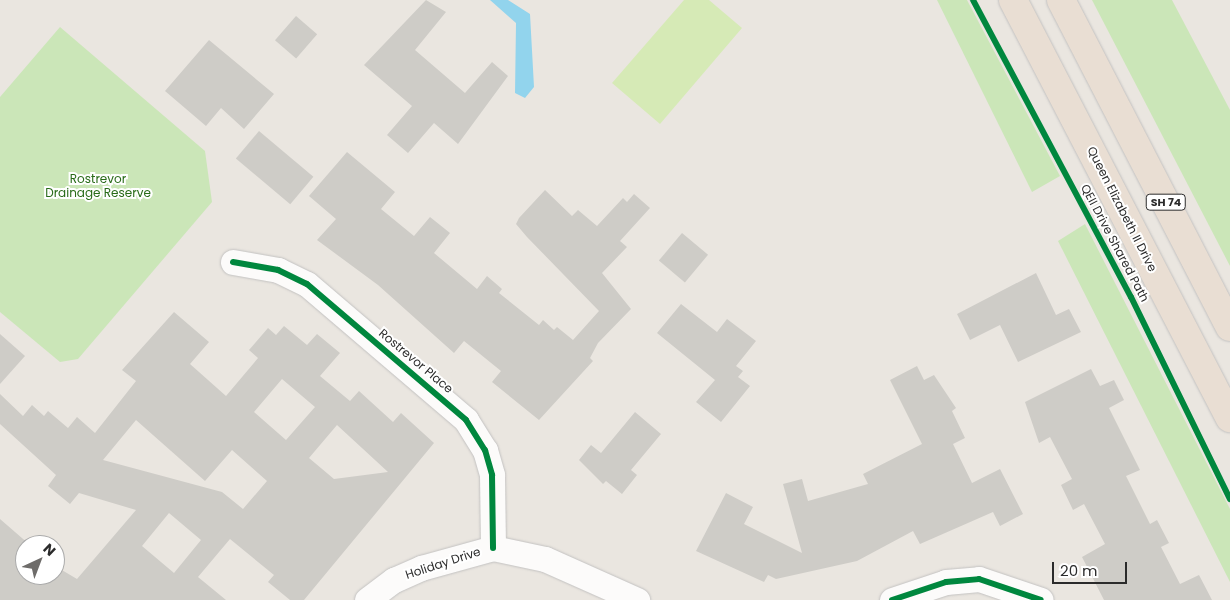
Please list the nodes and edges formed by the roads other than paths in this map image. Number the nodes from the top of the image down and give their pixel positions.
1 (1013, 0) edge
2 (1061, 0) edge
3 (233, 262) dead end
4 (1230, 327) edge
5 (1230, 418) edge
6 (494, 548) junction
7 (367, 600) edge
8 (637, 600) edge
9 (892, 600) edge
10 (1041, 600) edge

1 - 5 highway, Queen Elizabeth II Drive
2 - 4 highway, SH 74
3 - 6 street, Rostrevor Place
6 - 7 street, Holiday Drive
6 - 8 street, Holiday Drive
9 - 10 street

